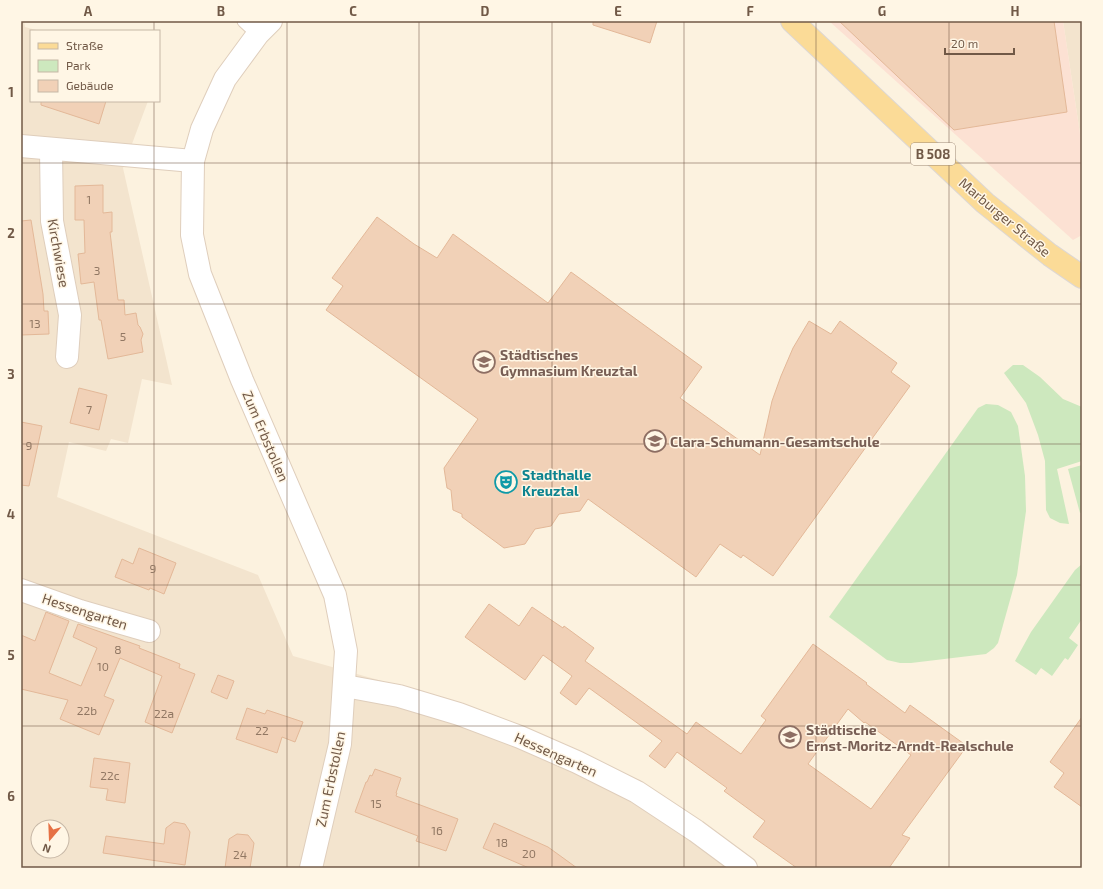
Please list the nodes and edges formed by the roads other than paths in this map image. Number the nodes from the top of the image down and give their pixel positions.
1 (792, 21) edge
2 (258, 25) edge
3 (21, 146) edge
4 (51, 149) junction
5 (193, 161) junction
6 (1082, 277) edge
7 (67, 357) dead end
8 (21, 590) edge
9 (149, 631) dead end
10 (345, 686) junction
11 (311, 868) edge
12 (746, 868) edge

1 - 6 main road, Marburger Straße / B 508
2 - 5 street, Zum Erbstollen
3 - 4 street
4 - 5 street
4 - 7 street, Kirchwiese
5 - 10 street, Zum Erbstollen
8 - 9 street, Hessengarten
10 - 11 street, Zum Erbstollen
10 - 12 street, Hessengarten

